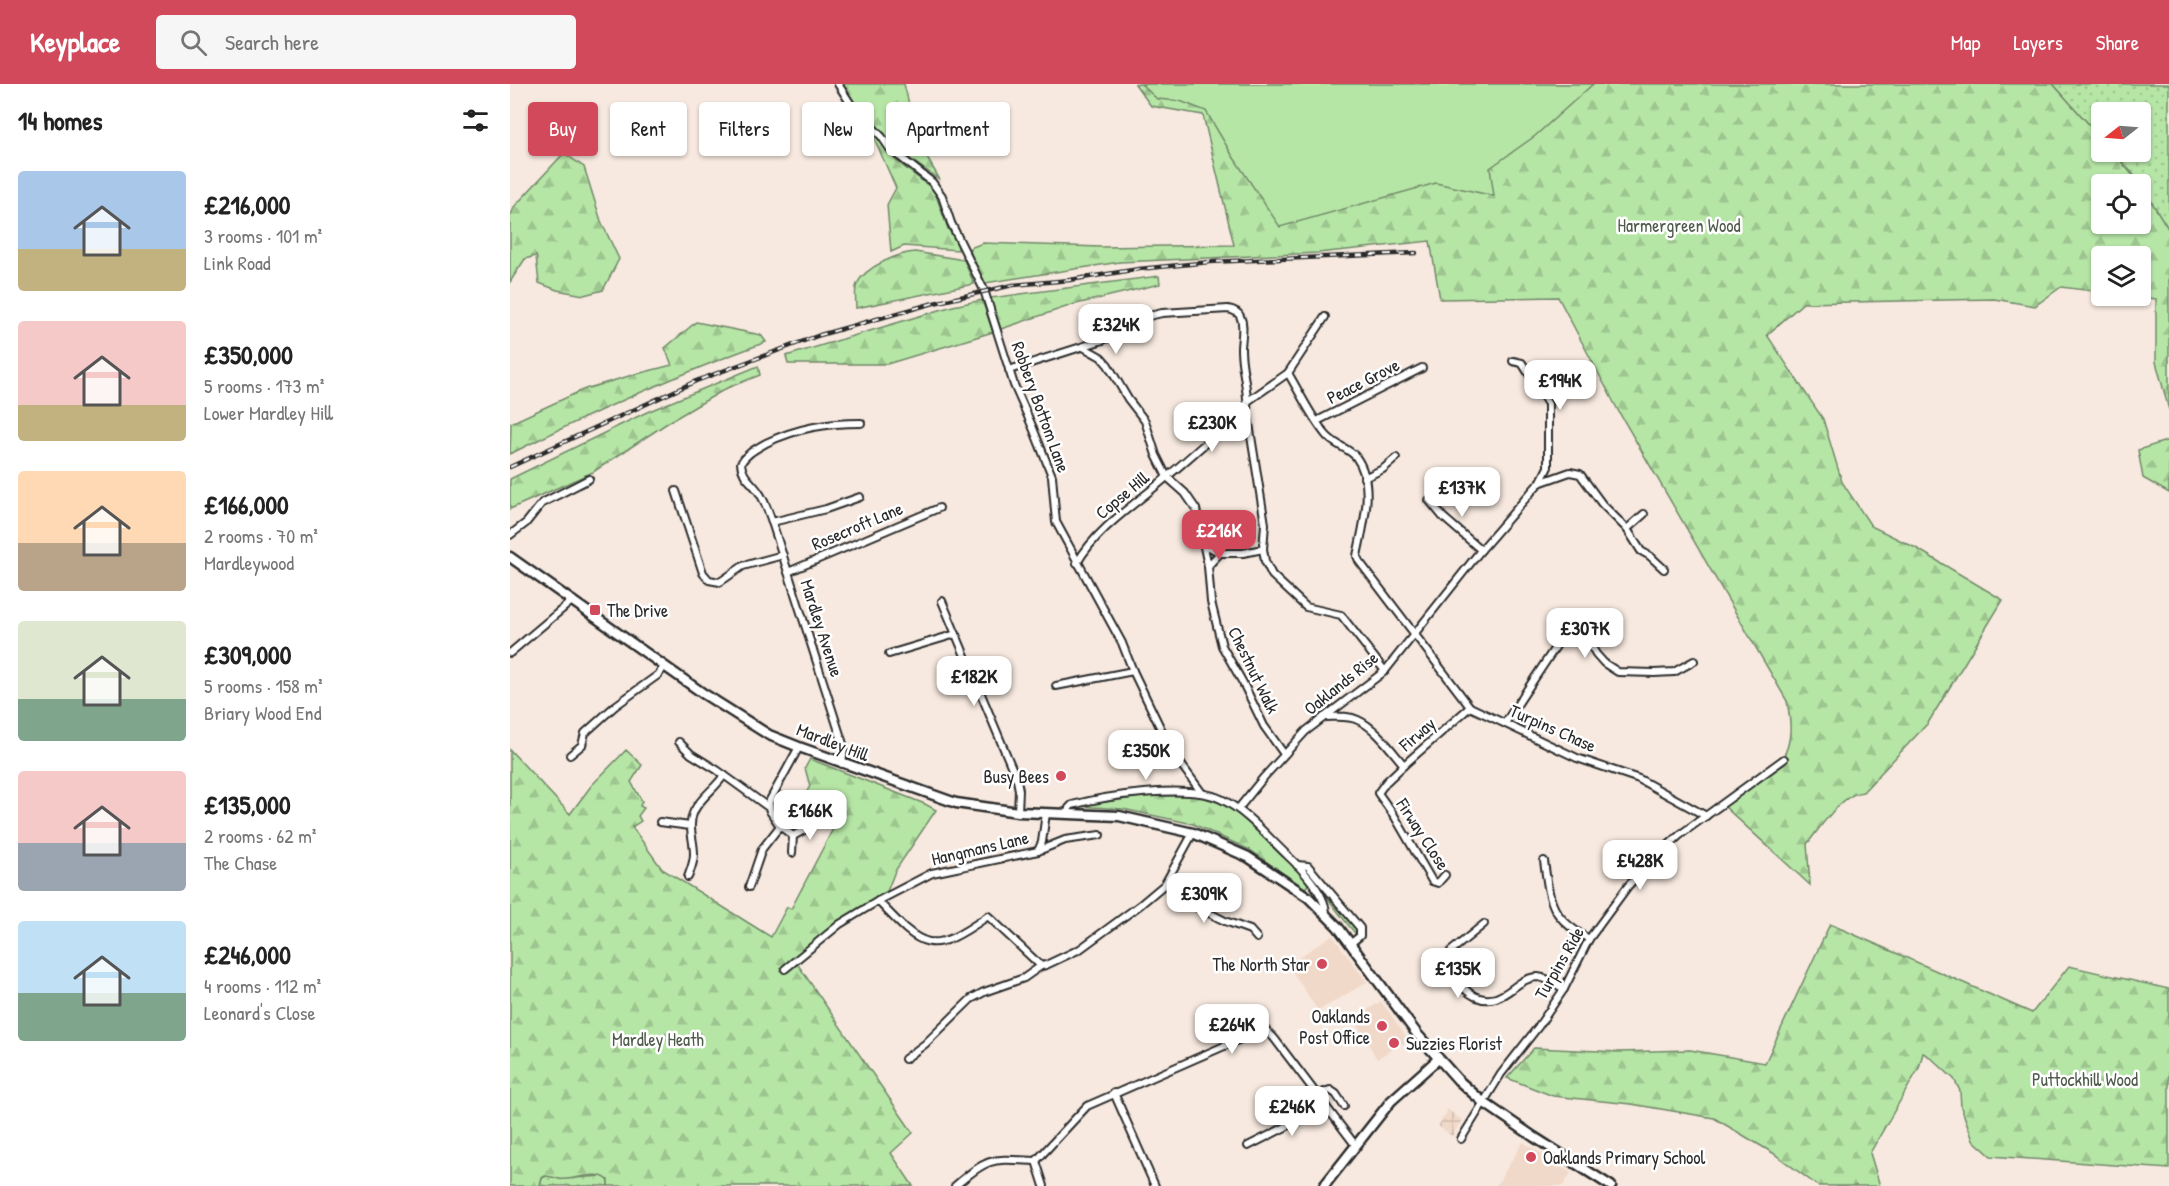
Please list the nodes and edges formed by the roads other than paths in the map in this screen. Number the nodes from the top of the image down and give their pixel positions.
1 (838, 84) edge
2 (1324, 317) dead end
3 (1083, 347) junction
4 (1513, 361) dead end
5 (1422, 368) dead end
6 (1009, 370) junction
7 (1288, 373) junction
8 (1248, 401) junction
9 (1247, 411) junction
10 (1317, 421) junction
11 (861, 423) dead end
12 (1396, 458) dead end
13 (1167, 477) junction
14 (1365, 478) junction
15 (589, 479) dead end
16 (1539, 483) junction
17 (676, 491) dead end
18 (860, 497) dead end
19 (1429, 500) dead end
20 (939, 508) dead end
21 (1644, 514) dead end
22 (772, 522) junction
23 (1627, 529) junction
24 (510, 535) edge
25 (1204, 544) junction
26 (1263, 549) junction
27 (1481, 549) junction
28 (1220, 553) junction
29 (783, 555) junction
30 (510, 557) edge
31 (1077, 563) junction
32 (1208, 566) junction
33 (1664, 569) dead end
34 (788, 572) junction
35 (573, 600) junction
36 (942, 601) dead end
37 (956, 634) junction
38 (1414, 635) junction
39 (510, 653) edge
40 (889, 654) dead end
41 (1694, 661) dead end
42 (664, 667) junction
43 (1133, 671) junction
44 (1385, 671) junction
45 (1056, 686) dead end
46 (1470, 707) junction
47 (1323, 717) junction
48 (1505, 723) junction
49 (678, 742) dead end
50 (799, 747) junction
51 (1284, 754) junction
52 (570, 755) dead end
53 (1784, 759) dead end
54 (843, 764) junction
55 (1404, 765) junction
56 (724, 775) junction
57 (1202, 793) junction
58 (768, 807) junction
59 (1239, 809) junction
60 (1018, 812) junction
61 (1046, 813) junction
62 (1068, 813) junction
63 (1706, 816) junction
64 (660, 822) dead end
65 (805, 824) dead end
66 (690, 826) junction
67 (780, 826) junction
68 (1193, 833) junction
69 (1100, 835) dead end
70 (793, 836) junction
71 (1038, 851) junction
72 (792, 853) dead end
73 (1544, 861) dead end
74 (1297, 865) junction
75 (1445, 875) dead end
76 (688, 877) dead end
77 (1165, 884) junction
78 (749, 887) dead end
79 (1314, 888) junction
80 (1308, 897) junction
81 (878, 901) junction
82 (1326, 914) junction
83 (1485, 924) dead end
84 (1257, 938) dead end
85 (1589, 939) junction
86 (1352, 943) junction
87 (1041, 966) junction
88 (785, 969) dead end
89 (1564, 989) junction
90 (905, 1059) dead end
91 (1438, 1059) junction
92 (1114, 1094) junction
93 (1317, 1095) junction
94 (1484, 1102) junction
95 (1344, 1106) dead end
96 (1325, 1107) junction
97 (1461, 1139) dead end
98 (1248, 1146) dead end
99 (1356, 1146) junction
100 (1036, 1161) junction
101 (955, 1186) edge
102 (1044, 1186) edge
103 (1155, 1186) edge
104 (1324, 1186) edge
105 (1611, 1186) edge

1 - 6 street, Robbery Bottom Lane
2 - 7 street
3 - 6 street
3 - 8 street
3 - 13 street, Chestnut Walk
4 - 16 street
5 - 10 street, Peace Grove
6 - 31 street, Robbery Bottom Lane
7 - 8 street
7 - 10 street
8 - 9 street
9 - 13 street, Copse Hill
9 - 26 street
10 - 14 street
11 - 22 street, Mardley Avenue
12 - 14 street
13 - 25 street, Chestnut Walk
13 - 31 street, Copse Hill
14 - 38 street, Turpins Chase
15 - 24 street
16 - 23 street, Oaklands Rise
16 - 27 street, Oaklands Rise
17 - 29 street
18 - 22 street
19 - 27 street
20 - 34 street, Rosecroft Lane
21 - 23 street
22 - 29 street, Mardley Avenue
23 - 33 street, Oaklands Rise
25 - 28 street
25 - 32 street, Chestnut Walk
26 - 28 street
26 - 44 street
27 - 38 street, Oaklands Rise
28 - 32 street
29 - 34 street, Mardley Avenue
30 - 35 main road, Mardley Hill
31 - 43 street, Robbery Bottom Lane
32 - 51 street, Chestnut Walk
34 - 54 street, Mardley Avenue
35 - 39 street
35 - 42 main road, Mardley Hill
36 - 37 street
37 - 40 street
37 - 60 street
38 - 44 street, Oaklands Rise
38 - 46 street, Turpins Chase
41 - 48 street
42 - 50 main road, Mardley Hill
42 - 52 street
43 - 45 street
43 - 57 street, Robbery Bottom Lane
44 - 47 street, Oaklands Rise
46 - 48 street, Turpins Chase
46 - 55 street, Firway
47 - 51 street, Oaklands Rise
47 - 55 street, Firway
48 - 63 street, Turpins Chase
49 - 56 street
50 - 54 main road, Mardley Hill
50 - 58 street
51 - 59 street, Oaklands Rise
53 - 63 street, Turpins Ride
54 - 60 main road, Mardley Hill
55 - 75 street, Firway Close
56 - 58 street
56 - 66 street
57 - 59 street
57 - 62 street
58 - 67 street
59 - 74 street
60 - 61 main road, Mardley Hill
61 - 62 main road, Mardley Hill
61 - 71 street
62 - 68 main road, Mardley Hill
63 - 85 street, Turpins Ride
64 - 66 street
65 - 70 street
66 - 76 street
67 - 70 street
67 - 78 street
68 - 77 street
68 - 80 main road, Mardley Hill
69 - 71 street, Hangmans Lane
70 - 72 street
71 - 81 street, Hangmans Lane
73 - 85 street
74 - 79 street
74 - 86 street
77 - 84 street
77 - 87 street
79 - 80 street
79 - 82 street
80 - 82 main road, Mardley Hill
81 - 87 street
81 - 88 street, Hangmans Lane
82 - 86 main road, Mardley Hill
83 - 89 street
85 - 89 street, Turpins Ride
86 - 91 main road, Mardley Hill
87 - 90 street
89 - 94 street, Turpins Ride
91 - 94 main road, Mardley Hill
91 - 99 main road
92 - 93 street
92 - 100 street
92 - 103 street
93 - 95 street
93 - 96 street
94 - 97 street, Turpins Ride
94 - 105 main road, Mardley Hill
96 - 98 street
96 - 99 street
99 - 104 main road
100 - 101 street
100 - 102 street

